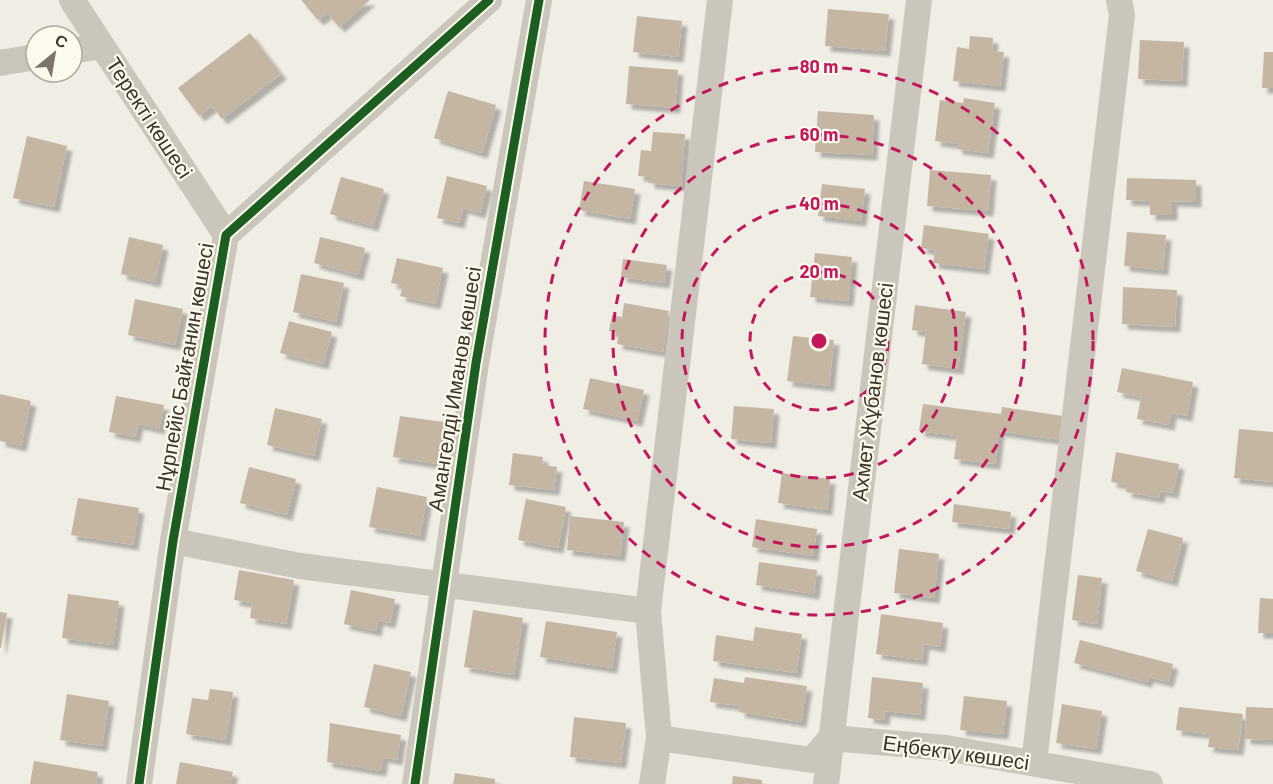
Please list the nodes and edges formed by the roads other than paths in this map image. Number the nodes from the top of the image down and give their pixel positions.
1 (72, 0) edge
2 (489, 0) edge
3 (539, 0) edge
4 (720, 0) edge
5 (919, 0) edge
6 (1119, 0) edge
7 (101, 46) junction
8 (84, 49) edge
9 (24, 59) edge
10 (0, 63) edge
11 (226, 235) junction
12 (173, 541) junction
13 (444, 583) junction
14 (648, 611) junction
15 (659, 738) junction
16 (831, 738) junction
17 (1034, 764) junction
18 (139, 784) edge
19 (415, 784) edge
20 (652, 784) edge
21 (826, 784) edge
22 (1150, 784) edge

1 - 7 street, Теректі көшесі
2 - 11 street, Нұрпейіс Байғанин көшесі
3 - 13 street, Амангелді Иманов көшесі
4 - 14 street
5 - 16 street, Ахмет Жұбанов көшесі
6 - 17 street
7 - 8 street
7 - 11 street, Теректі көшесі
9 - 10 street
11 - 12 street, Нұрпейіс Байғанин көшесі
12 - 13 street
12 - 18 street, Нұрпейіс Байғанин көшесі
13 - 14 street
13 - 19 street, Амангелді Иманов көшесі
14 - 15 street
15 - 16 street
15 - 20 street
16 - 17 street, Еңбекту көшесі
16 - 21 street, Ахмет Жұбанов көшесі
17 - 22 street, Еңбекту көшесі

